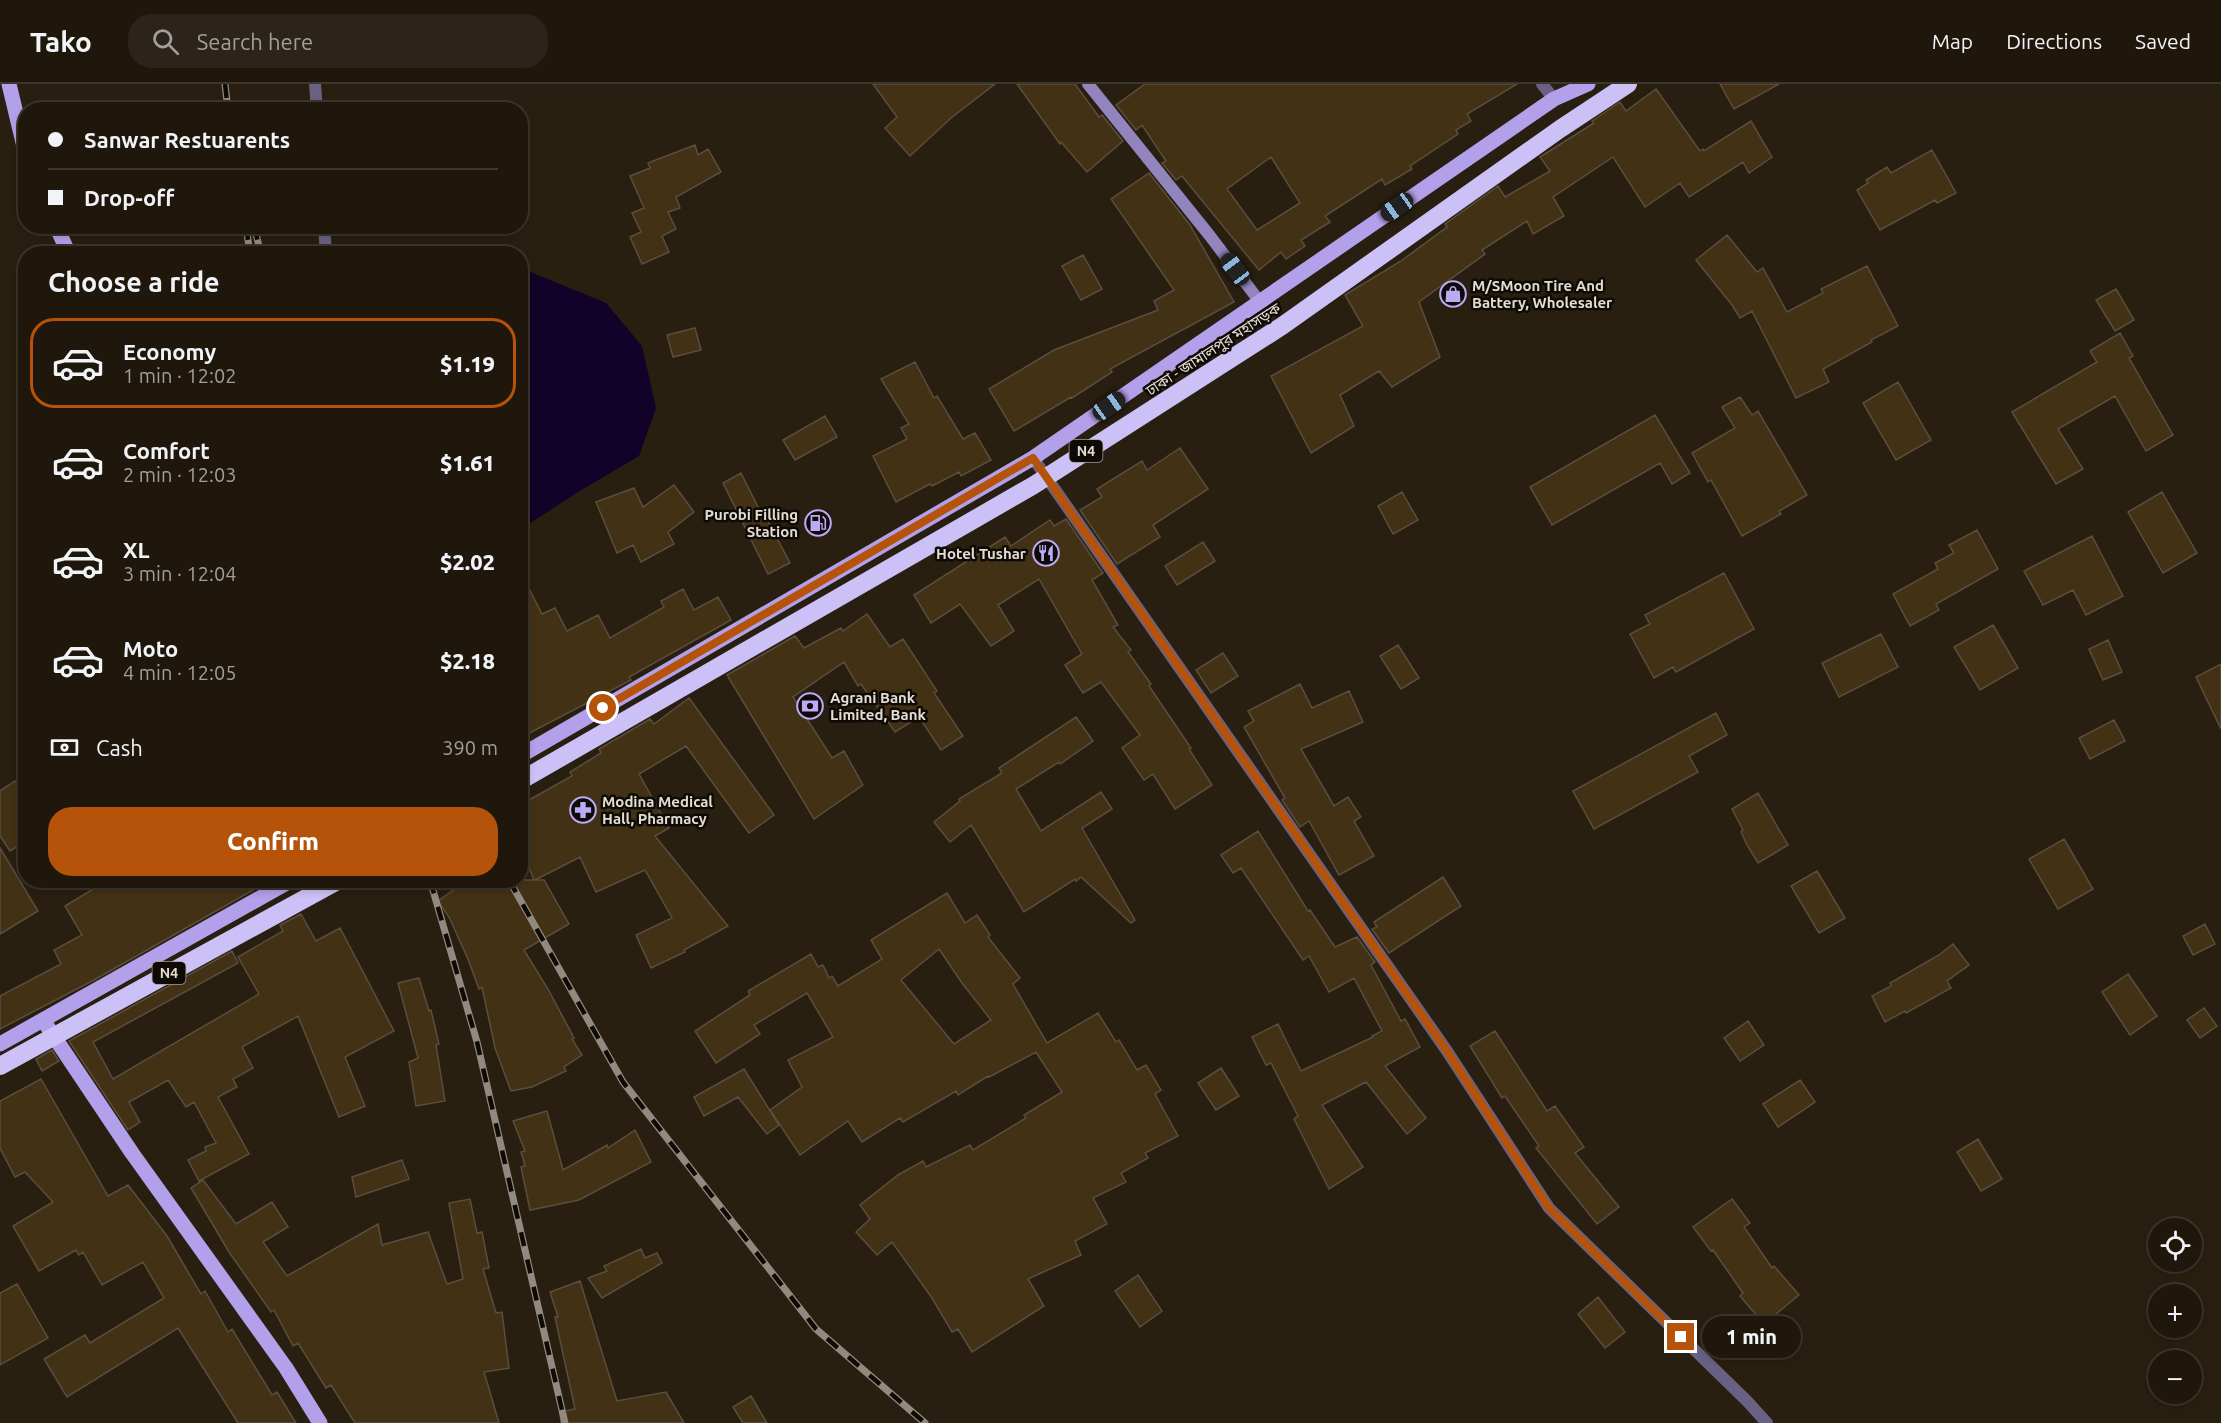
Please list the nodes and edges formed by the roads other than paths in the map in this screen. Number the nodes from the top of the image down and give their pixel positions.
1 (9, 84) edge
2 (315, 84) edge
3 (1088, 84) edge
4 (1542, 84) edge
5 (1588, 84) edge
6 (1628, 84) edge
7 (1554, 99) junction
8 (316, 102) edge
9 (18, 122) edge
10 (1260, 302) junction
11 (1033, 458) junction
12 (528, 751) edge
13 (528, 776) edge
14 (278, 888) edge
15 (324, 888) edge
16 (43, 1020) junction
17 (0, 1044) edge
18 (0, 1066) edge
19 (320, 1423) edge
20 (1767, 1423) edge

1 - 9 main road
2 - 8 street
3 - 10 main road
4 - 7 street
5 - 7 main road
6 - 13 highway, ঢাকা - জামালপুর মহাসড়ক / N4, bridge
7 - 10 main road
10 - 11 main road
11 - 12 main road
11 - 20 street
14 - 16 main road
15 - 18 highway, N4, bridge
16 - 17 main road
16 - 19 main road

